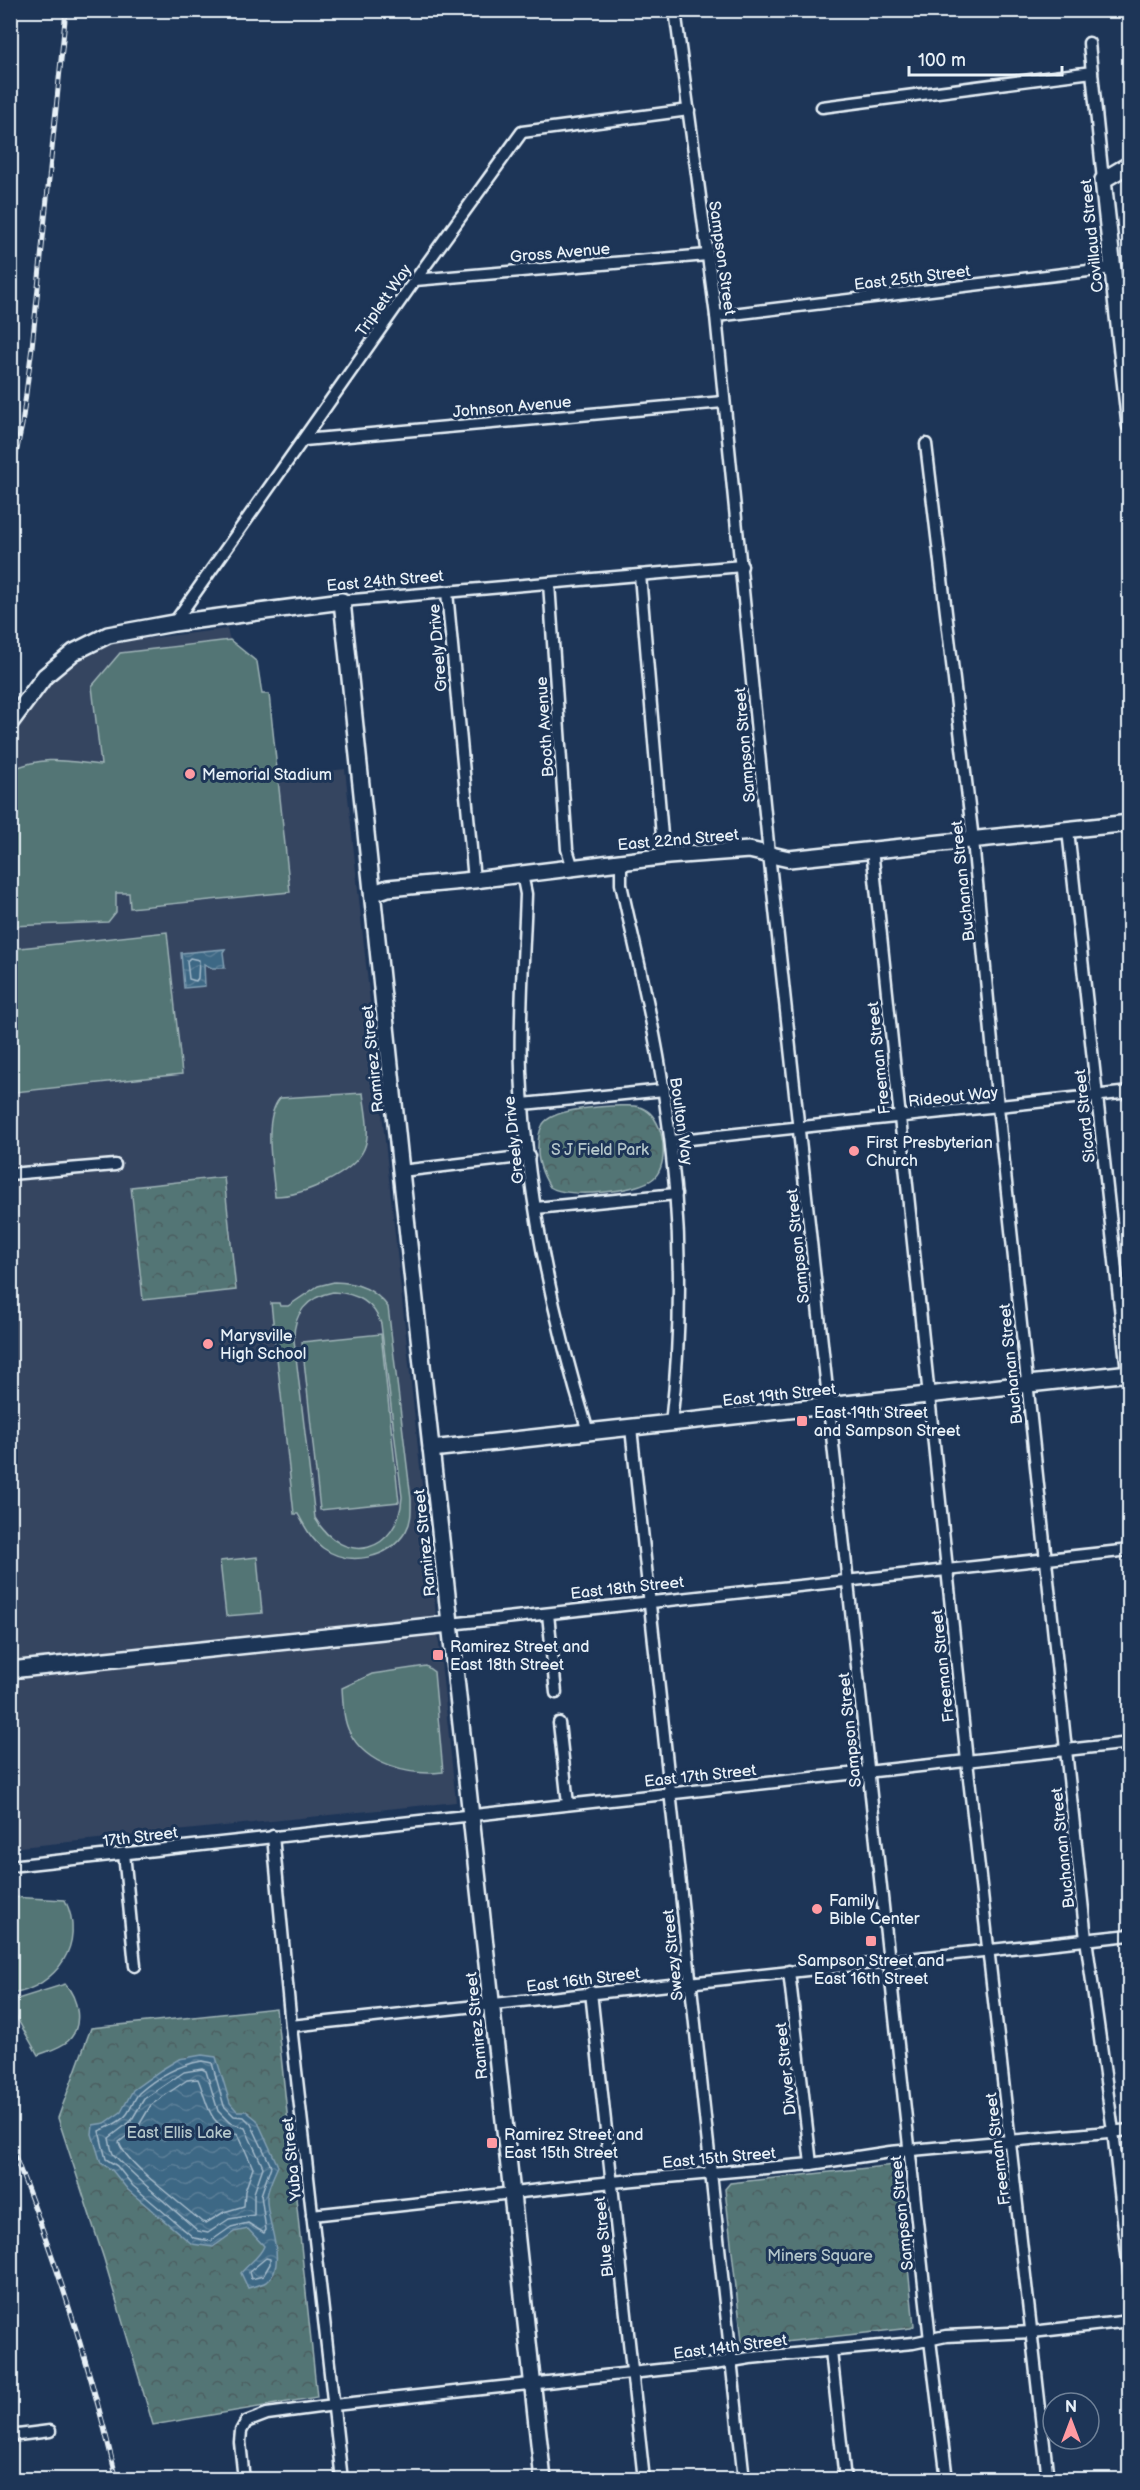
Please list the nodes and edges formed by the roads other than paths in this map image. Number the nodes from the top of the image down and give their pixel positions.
1 (675, 10) edge
2 (1089, 43) dead end
3 (1092, 72) junction
4 (822, 107) dead end
5 (689, 110) junction
6 (1130, 164) edge
7 (1103, 180) junction
8 (707, 255) junction
9 (1113, 268) junction
10 (415, 280) junction
11 (716, 316) junction
12 (1126, 355) edge
13 (723, 402) junction
14 (1130, 425) edge
15 (304, 440) junction
16 (926, 444) dead end
17 (742, 566) junction
18 (640, 575) junction
19 (549, 583) junction
20 (447, 592) junction
21 (342, 602) junction
22 (174, 623) junction
23 (10, 723) edge
24 (1130, 823) edge
25 (1068, 830) junction
26 (973, 840) junction
27 (872, 849) junction
28 (769, 854) junction
29 (668, 856) junction
30 (621, 862) junction
31 (573, 868) junction
32 (522, 874) junction
33 (474, 880) junction
34 (374, 892) junction
35 (664, 1090) junction
36 (1130, 1092) edge
37 (1097, 1096) junction
38 (523, 1104) junction
39 (998, 1107) junction
40 (898, 1117) junction
41 (799, 1128) junction
42 (671, 1141) junction
43 (529, 1156) junction
44 (115, 1165) dead end
45 (401, 1171) junction
46 (10, 1174) edge
47 (676, 1194) junction
48 (536, 1208) junction
49 (1128, 1373) edge
50 (1027, 1384) junction
51 (928, 1396) junction
52 (1130, 1399) edge
53 (829, 1406) junction
54 (671, 1424) junction
55 (631, 1428) junction
56 (588, 1432) junction
57 (431, 1449) junction
58 (1130, 1550) edge
59 (1047, 1559) junction
60 (947, 1570) junction
61 (848, 1582) junction
62 (648, 1603) junction
63 (548, 1614) junction
64 (450, 1624) junction
65 (10, 1670) edge
66 (556, 1693) dead end
67 (559, 1723) dead end
68 (1130, 1743) edge
69 (1067, 1749) junction
70 (967, 1761) junction
71 (869, 1772) junction
72 (669, 1793) junction
73 (568, 1804) junction
74 (471, 1814) junction
75 (273, 1836) junction
76 (124, 1853) junction
77 (10, 1866) edge
78 (1130, 1935) edge
79 (1086, 1939) junction
80 (988, 1950) junction
81 (888, 1960) junction
82 (135, 1966) dead end
83 (789, 1971) junction
84 (690, 1982) junction
85 (591, 1992) junction
86 (491, 2004) junction
87 (291, 2026) junction
88 (1130, 2130) edge
89 (1113, 2131) junction
90 (1011, 2142) junction
91 (910, 2150) junction
92 (811, 2164) junction
93 (711, 2174) junction
94 (612, 2182) junction
95 (512, 2194) junction
96 (312, 2215) junction
97 (1130, 2280) edge
98 (1130, 2321) edge
99 (1032, 2332) junction
100 (930, 2340) junction
101 (831, 2350) junction
102 (731, 2361) junction
103 (631, 2372) junction
104 (534, 2383) junction
105 (334, 2405) junction
106 (50, 2431) dead end
107 (10, 2436) edge
108 (244, 2480) edge
109 (342, 2480) edge
110 (543, 2480) edge
111 (644, 2480) edge
112 (744, 2480) edge
113 (845, 2480) edge
114 (947, 2480) edge
115 (1048, 2480) edge

1 - 5 street, Sampson Street
2 - 3 street, Covillaud Street
3 - 4 street
3 - 7 street, Covillaud Street
5 - 8 street, Sampson Street
5 - 10 street, Triplett Way
6 - 7 street
7 - 9 street, Covillaud Street
8 - 10 street, Gross Avenue
8 - 11 street, Sampson Street
9 - 11 street, East 25th Street
9 - 12 street, Covillaud Street
10 - 15 street, Triplett Way
11 - 13 street, Sampson Street
12 - 14 street, Covillaud Street
13 - 15 street, Johnson Avenue
13 - 17 street, Sampson Street
15 - 22 street, Triplett Way
16 - 26 street, Buchanan Street
17 - 18 street, East 24th Street
17 - 28 street, Sampson Street
18 - 19 street, East 24th Street
18 - 29 street
19 - 20 street, East 24th Street
19 - 31 street, Booth Avenue
20 - 21 street, East 24th Street
20 - 33 street, Greely Drive
21 - 22 street, East 24th Street
21 - 34 street, Ramirez Street
22 - 23 street, East 24th Street
24 - 25 street, East 22nd Street
25 - 26 street, East 22nd Street
25 - 37 street, Sicard Street
26 - 27 street, East 22nd Street
26 - 39 street, Buchanan Street
27 - 28 street, East 22nd Street
27 - 40 street, Freeman Street
28 - 29 street, East 22nd Street
28 - 41 street, Sampson Street
29 - 30 street, East 22nd Street
30 - 31 street, East 22nd Street
30 - 35 street, Boulton Way
31 - 32 street, East 22nd Street
32 - 33 street, East 22nd Street
32 - 38 street, Greely Drive
33 - 34 street, East 22nd Street
34 - 45 street, Ramirez Street
35 - 38 street
35 - 42 street, Boulton Way
36 - 37 street, Rideout Way
37 - 39 street, Rideout Way
37 - 49 street, Sicard Street
38 - 43 street, Greely Drive
39 - 40 street, Rideout Way
39 - 50 street, Buchanan Street
40 - 41 street, Rideout Way
40 - 51 street, Freeman Street
41 - 42 street, Rideout Way
41 - 53 street, Sampson Street
42 - 47 street, Boulton Way
43 - 45 street
43 - 48 street, Greely Drive
44 - 46 street
45 - 57 street, Ramirez Street
47 - 48 street
47 - 54 street, Boulton Way
48 - 56 street, Greely Drive
49 - 50 street, East 19th Street
49 - 52 street, Sicard Street
50 - 51 street, East 19th Street
50 - 59 street, Buchanan Street
51 - 53 street, East 19th Street
51 - 60 street, Freeman Street
53 - 54 street, East 19th Street
53 - 61 street, Sampson Street
54 - 55 street, East 19th Street
55 - 56 street, East 19th Street
55 - 62 street, Swezy Street
56 - 57 street, East 19th Street
57 - 64 street, Ramirez Street
58 - 59 street, East 18th Street
59 - 60 street, East 18th Street
59 - 69 street, Buchanan Street
60 - 61 street, East 18th Street
60 - 70 street, Freeman Street
61 - 62 street, East 18th Street
61 - 71 street, Sampson Street
62 - 63 street, East 18th Street
62 - 72 street, Swezy Street
63 - 64 street, East 18th Street
63 - 66 street
64 - 65 street, East 18th Street
64 - 74 street, Ramirez Street
67 - 73 street
68 - 69 street, East 17th Street
69 - 70 street, East 17th Street
69 - 79 street, Buchanan Street
70 - 71 street, East 17th Street
70 - 80 street, Freeman Street
71 - 72 street, East 17th Street
71 - 81 street, Sampson Street
72 - 73 street, East 17th Street
72 - 84 street, Swezy Street
73 - 74 street, East 17th Street
74 - 75 street, East 17th Street
74 - 86 street, Ramirez Street
75 - 76 street, 17th Street
75 - 87 street, Yuba Street
76 - 77 street, 17th Street
76 - 82 street
78 - 79 street, East 16th Street
79 - 80 street, East 16th Street
79 - 89 street, Buchanan Street
80 - 81 street, East 16th Street
80 - 90 street, Freeman Street
81 - 83 street, East 16th Street
81 - 91 street, Sampson Street
83 - 84 street, East 16th Street
83 - 92 street, Divver Street
84 - 85 street, East 16th Street
84 - 93 street, Swezy Street
85 - 86 street, East 16th Street
85 - 94 street, Blue Street
86 - 87 street, East 16th Street
86 - 95 street, Ramirez Street
87 - 96 street, Yuba Street
88 - 89 street, East 15th Street
89 - 90 street, East 15th Street
89 - 97 street, Buchanan Street
90 - 91 street, East 15th Street
90 - 99 street, Freeman Street
91 - 92 street, East 15th Street
91 - 100 street, Sampson Street
92 - 93 street, East 15th Street
93 - 94 street, East 15th Street
93 - 102 street, Swezy Street
94 - 95 street, East 15th Street
94 - 103 street, Blue Street
95 - 96 street, East 15th Street
95 - 104 street, Ramirez Street
96 - 105 street, Yuba Street
98 - 99 street, East 14th Street
99 - 100 street, East 14th Street
99 - 115 street, Freeman Street
100 - 101 street, East 14th Street
100 - 114 street, Sampson Street
101 - 102 street, East 14th Street
101 - 113 street
102 - 103 street, East 14th Street
102 - 112 street, Swezy Street
103 - 104 street, East 14th Street
103 - 111 street, Blue Street
104 - 105 street, East 14th Street
104 - 110 street, Ramirez Street
105 - 108 street, East 14th Street
105 - 109 street, Yuba Street
106 - 107 street

